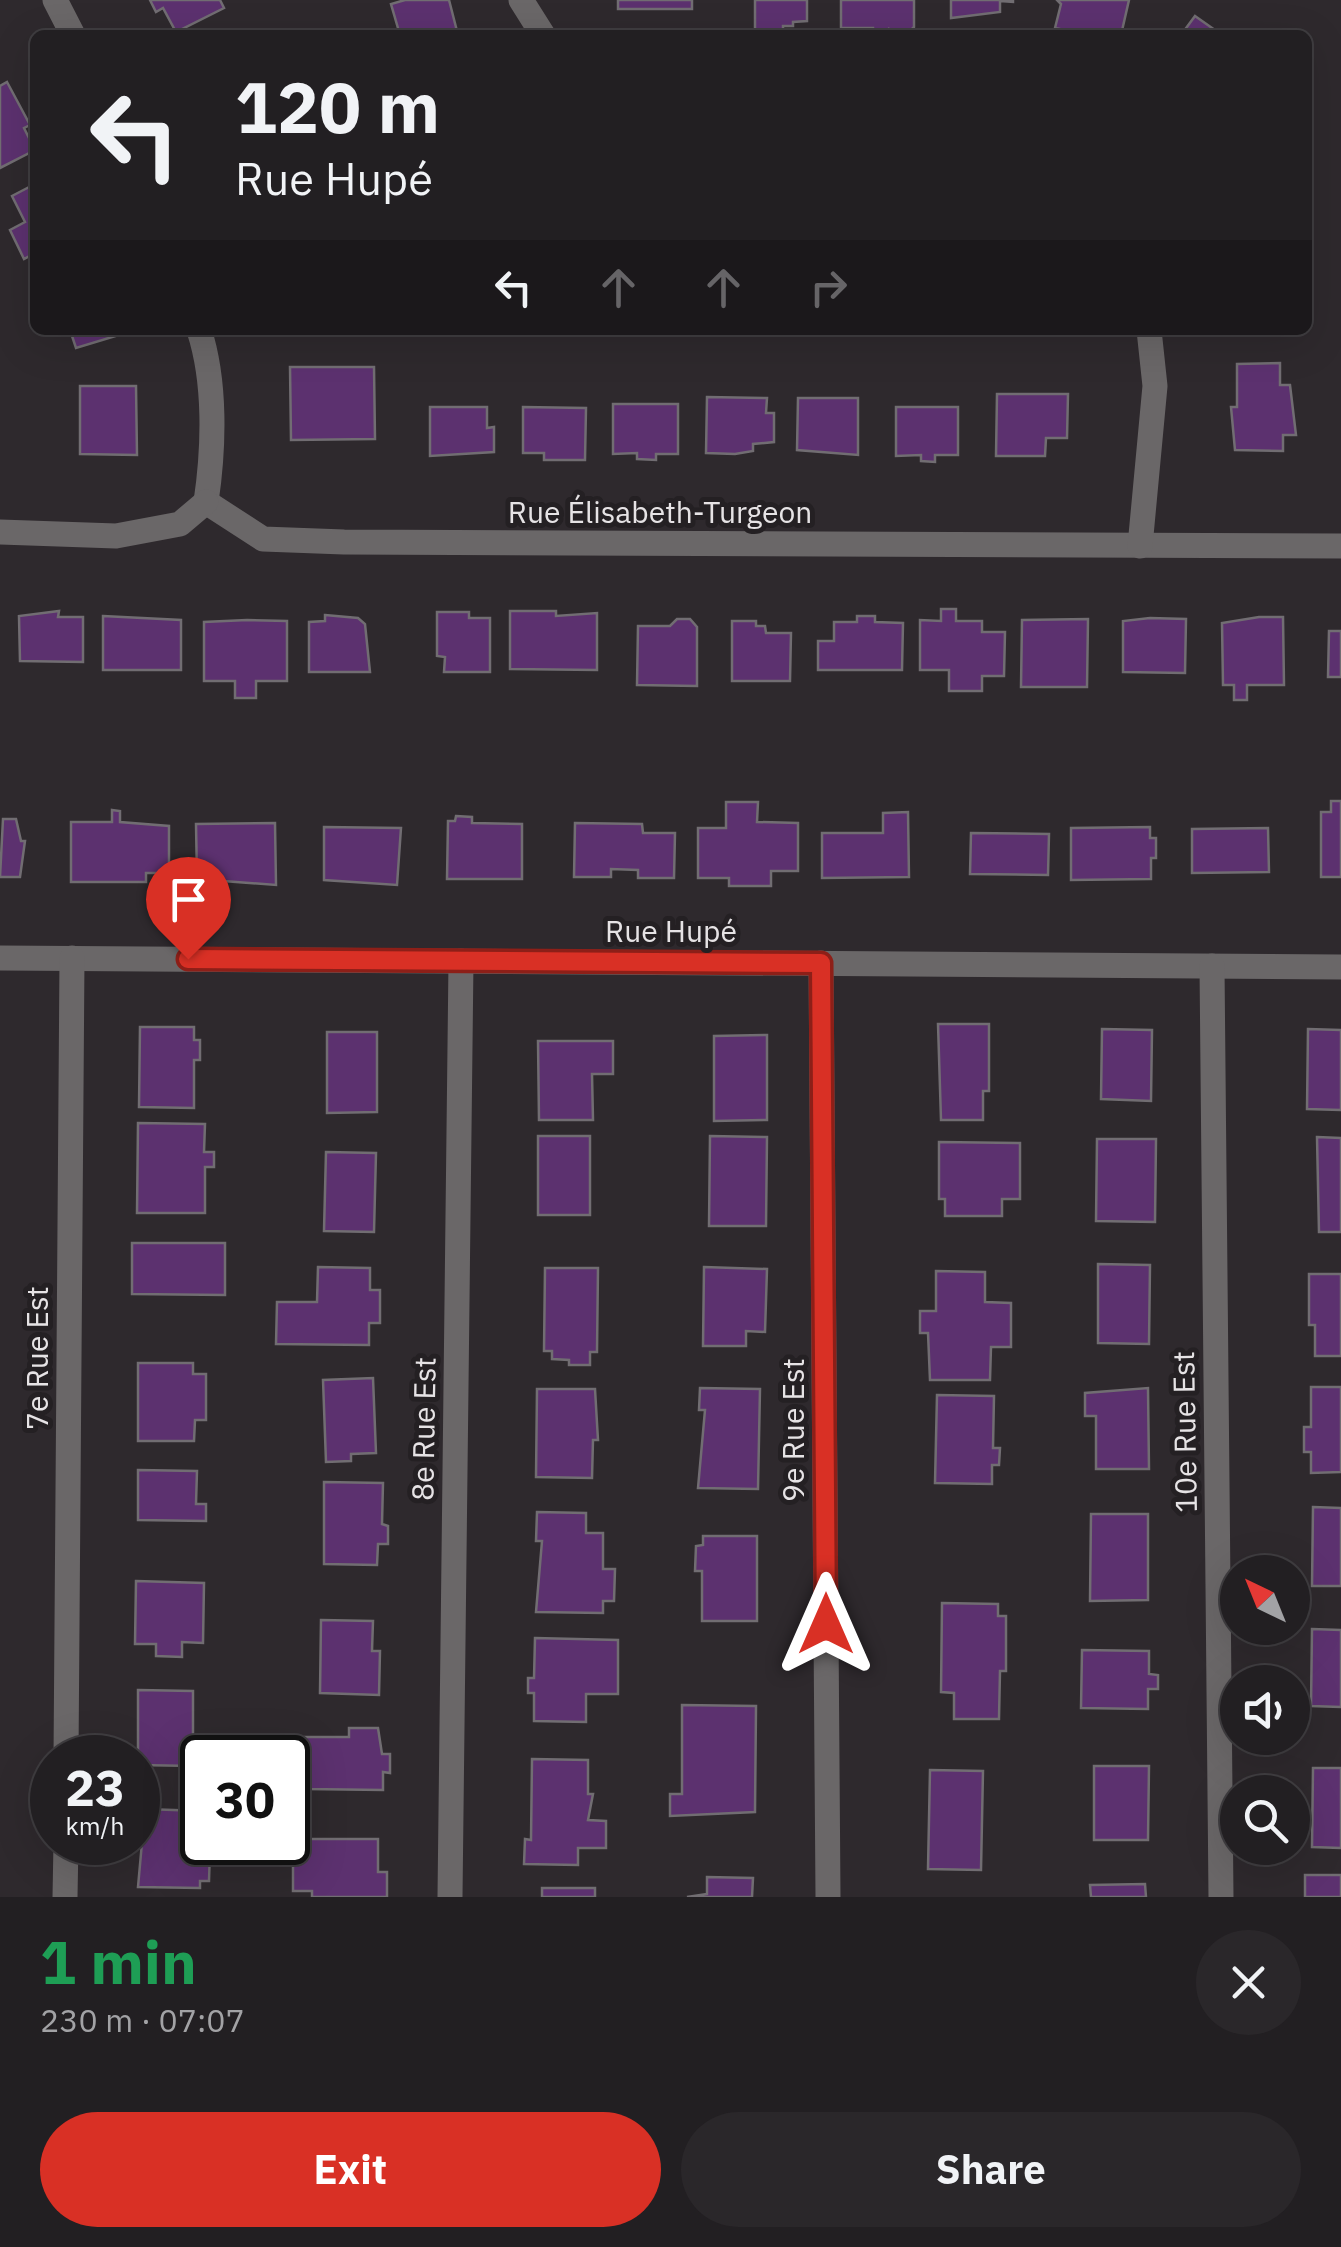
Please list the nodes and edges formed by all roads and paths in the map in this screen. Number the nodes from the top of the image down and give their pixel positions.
1 (54, 0) edge
2 (521, 0) edge
3 (70, 30) edge
4 (540, 30) edge
5 (201, 335) edge
6 (1150, 335) edge
7 (206, 502) junction
8 (0, 532) edge
9 (1140, 546) junction
10 (1341, 546) edge
11 (0, 958) edge
12 (72, 958) junction
13 (461, 961) junction
14 (821, 963) junction
15 (1212, 966) junction
16 (1341, 967) edge
17 (66, 1735) edge
18 (66, 1865) edge
19 (65, 1897) edge
20 (450, 1897) edge
21 (828, 1897) edge
22 (1221, 1897) edge

1 - 3 street
2 - 4 street
5 - 7 street
6 - 9 street
7 - 8 street
7 - 9 street, Rue Élisabeth-Turgeon
9 - 10 street, Rue Élisabeth-Turgeon
11 - 12 street, Rue Hupé
12 - 13 street, Rue Hupé
12 - 17 street, 7e Rue Est
13 - 14 street, Rue Hupé
13 - 20 street, 8e Rue Est
14 - 15 street, Rue Hupé
14 - 21 street, 9e Rue Est
15 - 16 street, Rue Hupé
15 - 22 street, 10e Rue Est
18 - 19 street

